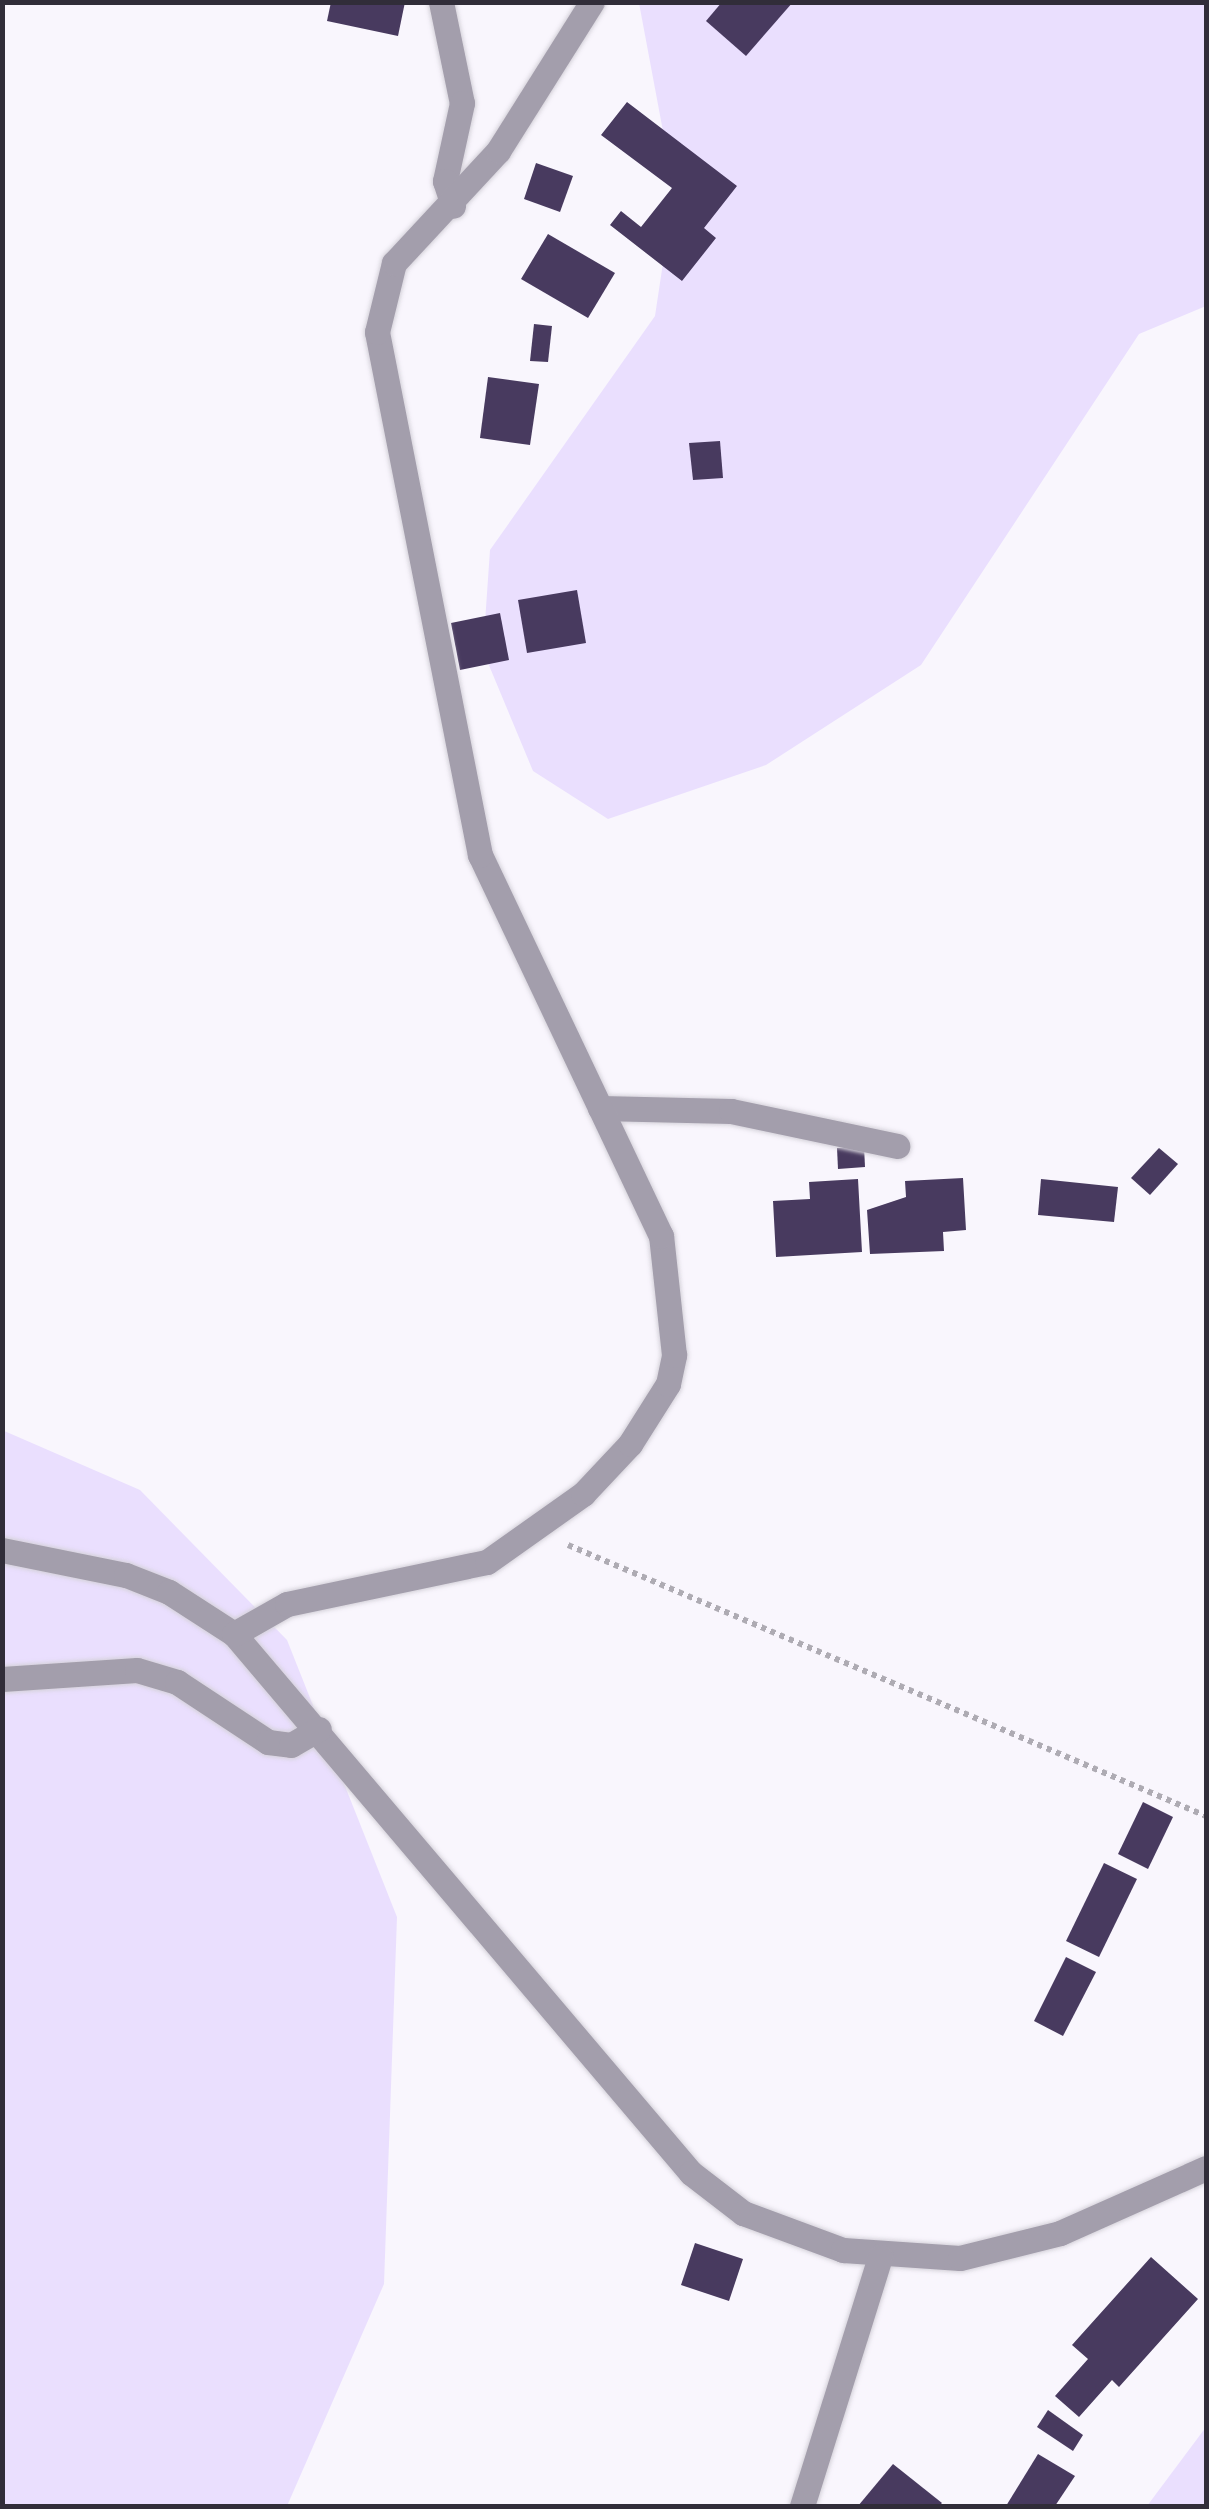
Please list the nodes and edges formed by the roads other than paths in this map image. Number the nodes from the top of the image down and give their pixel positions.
1 (442, 2) edge
2 (592, 2) edge
3 (453, 206) junction
4 (600, 1108) junction
5 (897, 1146) dead end
6 (2, 1550) edge
7 (234, 1634) junction
8 (2, 1679) edge
9 (319, 1729) junction
10 (1206, 2168) edge
11 (880, 2257) junction
12 (802, 2506) edge

1 - 3 street
2 - 3 street
3 - 4 street
4 - 5 street
4 - 7 street
6 - 7 street
7 - 9 street
8 - 9 street
9 - 11 street
10 - 11 street
11 - 12 street

